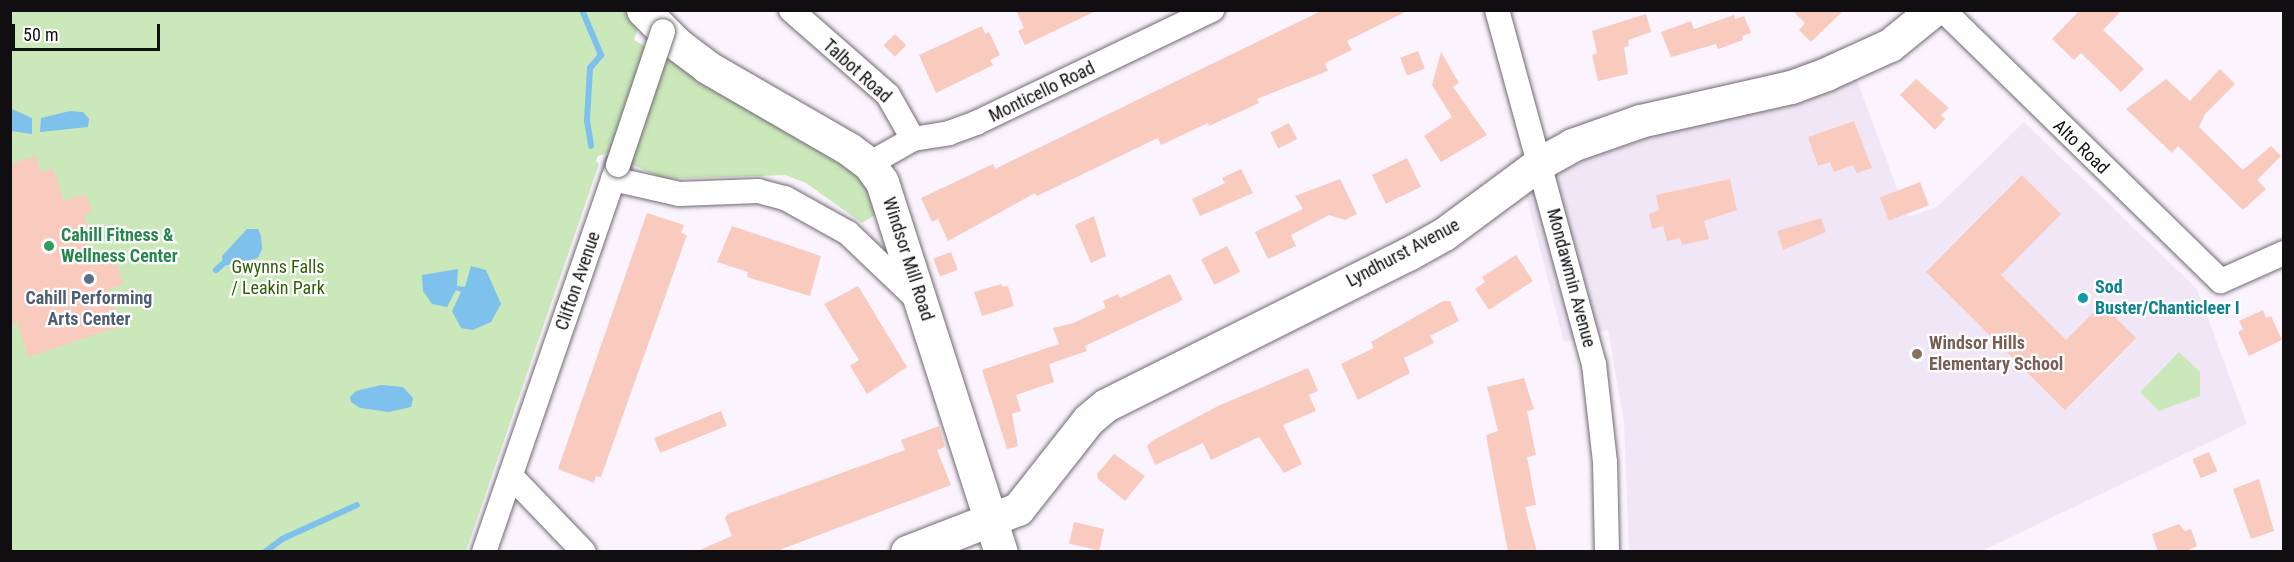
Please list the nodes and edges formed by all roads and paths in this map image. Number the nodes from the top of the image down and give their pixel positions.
1 (643, 10) edge
2 (670, 10) edge
3 (791, 10) edge
4 (1212, 10) edge
5 (1497, 10) edge
6 (1932, 10) edge
7 (1943, 10) edge
8 (913, 139) junction
9 (1540, 163) junction
10 (869, 164) junction
11 (615, 172) junction
12 (2283, 252) edge
13 (922, 303) junction
14 (511, 476) junction
15 (992, 520) junction
16 (484, 552) edge
17 (584, 552) edge
18 (907, 552) edge
19 (1001, 552) edge
20 (1607, 552) edge

1 - 10 street, Windsor Mill Road
2 - 11 street, Clifton Avenue, bridge
3 - 8 street, Talbot Road
4 - 8 street, Monticello Road
5 - 9 street, Mondawmin Avenue
6 - 9 street, Lyndhurst Avenue
7 - 12 street, Alto Road
8 - 10 street, Monticello Road
9 - 15 street, Lyndhurst Avenue
9 - 20 street, Mondawmin Avenue
10 - 13 street, Windsor Mill Road
11 - 13 street
11 - 14 street, Clifton Avenue
13 - 15 street, Windsor Mill Road
14 - 16 street, Clifton Avenue
14 - 17 street
15 - 18 street, Lyndhurst Avenue
15 - 19 street, Windsor Mill Road

